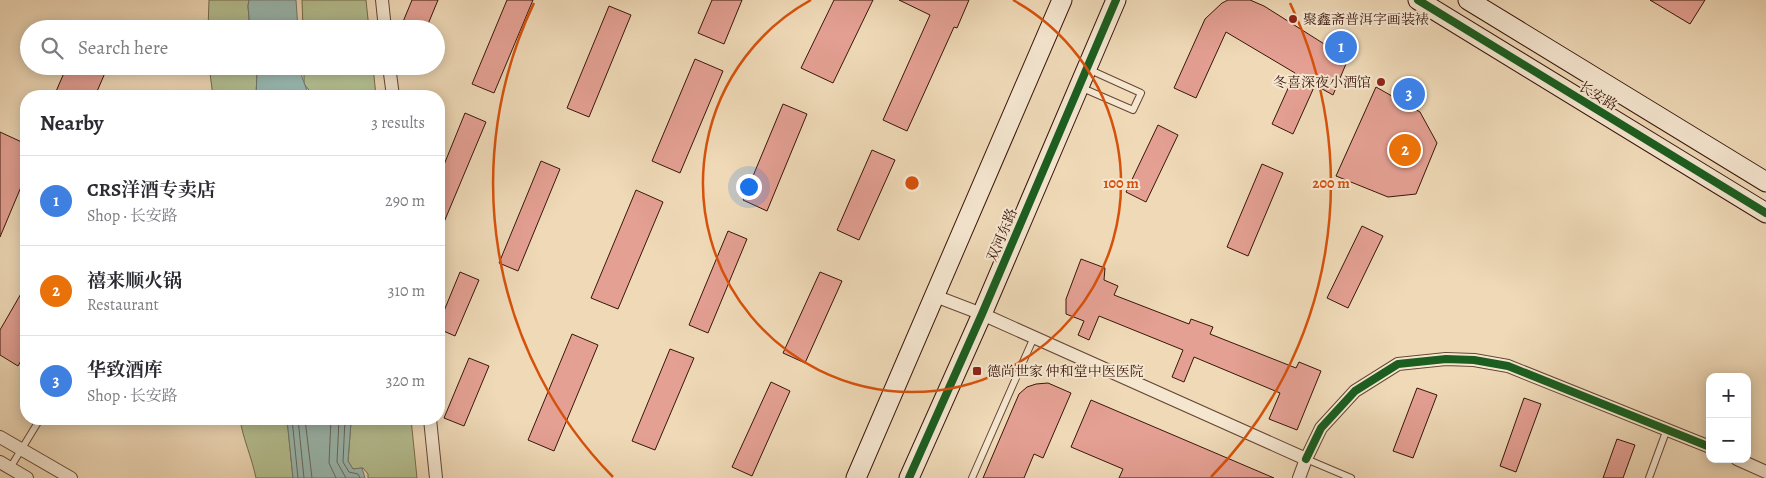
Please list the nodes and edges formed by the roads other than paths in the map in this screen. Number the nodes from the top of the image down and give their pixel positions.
1 (382, 0) edge
2 (1062, 0) edge
3 (1116, 0) edge
4 (1418, 0) edge
5 (1468, 0) edge
6 (384, 20) edge
7 (1086, 69) junction
8 (390, 75) edge
9 (1079, 87) junction
10 (392, 90) edge
11 (1766, 182) edge
12 (1766, 212) edge
13 (935, 296) junction
14 (982, 314) junction
15 (1034, 337) junction
16 (36, 425) edge
17 (431, 425) edge
18 (1667, 429) junction
19 (0, 437) edge
20 (1706, 446) edge
21 (21, 449) junction
22 (1306, 459) junction
23 (1746, 463) edge
24 (5, 465) edge
25 (1766, 472) edge
26 (27, 478) edge
27 (72, 478) edge
28 (436, 478) edge
29 (856, 478) edge
30 (909, 478) edge
31 (972, 478) edge
32 (1299, 478) edge
33 (1351, 478) edge
34 (1648, 478) edge

1 - 6 street
2 - 13 street
3 - 7 street, 双河东路
4 - 12 street, 长安路
5 - 11 street, 长安路
7 - 9 street, 双河东路
7 - 9 lane
8 - 10 street
9 - 14 street, 双河东路
13 - 14 street
13 - 29 street
14 - 15 street
14 - 30 street, 双河东路
15 - 22 street
15 - 31 lane
16 - 21 lane
17 - 28 street
18 - 20 street
18 - 22 street
18 - 34 lane
19 - 21 street
21 - 24 lane
21 - 27 street
22 - 32 street
22 - 33 lane
23 - 25 street
24 - 26 street

